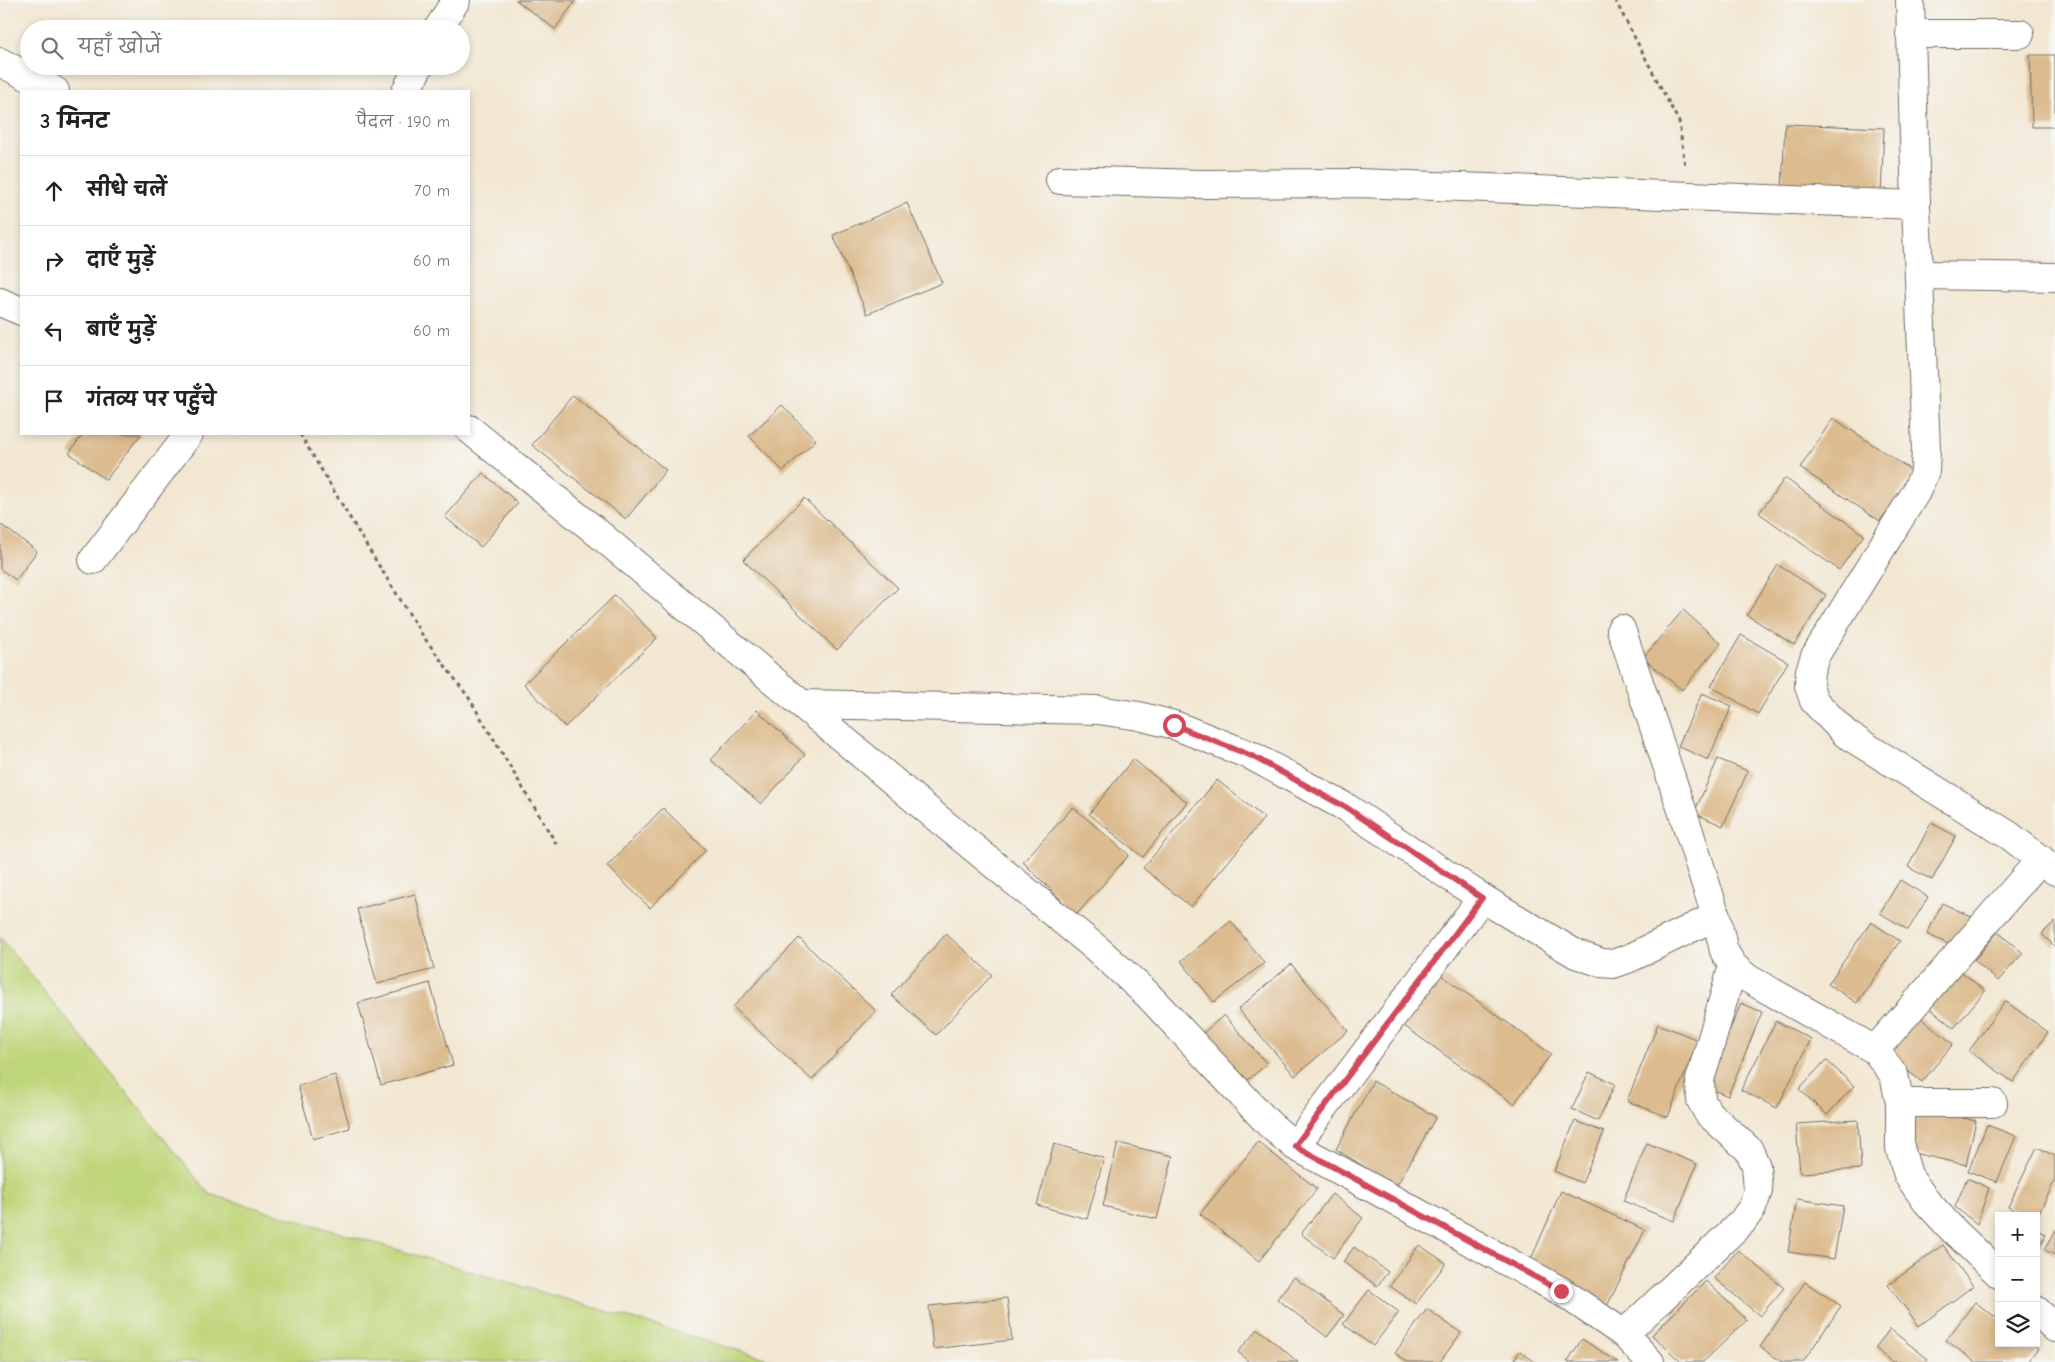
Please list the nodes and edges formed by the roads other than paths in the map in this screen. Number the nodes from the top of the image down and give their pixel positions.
1 (456, 0) edge
2 (1910, 0) edge
3 (444, 20) edge
4 (1910, 34) junction
5 (2020, 34) dead end
6 (0, 62) edge
7 (20, 73) edge
8 (25, 75) edge
9 (414, 75) edge
10 (53, 90) edge
11 (407, 90) edge
12 (1060, 180) dead end
13 (1916, 205) junction
14 (1920, 275) junction
15 (2055, 277) edge
16 (0, 302) edge
17 (20, 310) edge
18 (470, 430) edge
19 (188, 435) edge
20 (93, 560) dead end
21 (1621, 629) dead end
22 (802, 704) junction
23 (2048, 865) edge
24 (1482, 898) junction
25 (1716, 916) junction
26 (1733, 966) junction
27 (1875, 1050) junction
28 (1900, 1103) junction
29 (1993, 1103) dead end
30 (1295, 1146) junction
31 (1995, 1270) edge
32 (2040, 1314) edge
33 (2055, 1328) edge
34 (1624, 1334) junction
35 (1650, 1362) edge

1 - 3 street
2 - 4 street
4 - 5 street
4 - 13 street
6 - 7 street
8 - 10 street
9 - 11 street
12 - 13 street
13 - 14 street
14 - 15 street
14 - 23 street
16 - 17 street
18 - 22 street
19 - 20 street
21 - 25 street
22 - 24 street
22 - 30 street
23 - 27 street
24 - 25 street
24 - 30 street
25 - 26 street
26 - 27 street
26 - 34 street
27 - 28 street
28 - 29 street
28 - 31 street
30 - 34 street
32 - 33 street
34 - 35 street

